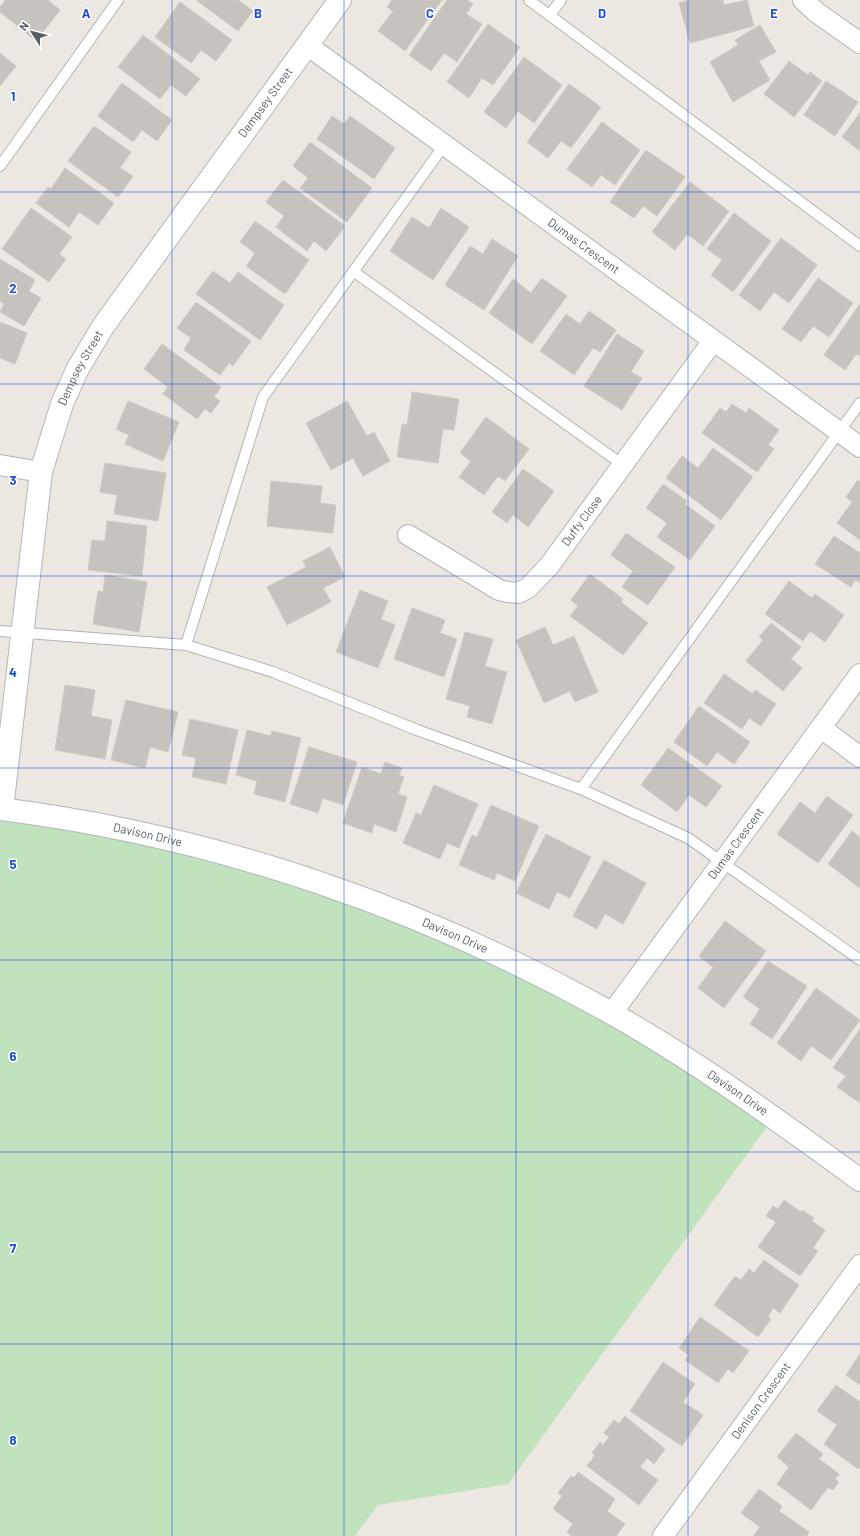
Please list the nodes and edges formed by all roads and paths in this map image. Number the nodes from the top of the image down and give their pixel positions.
1 (118, 0) edge
2 (340, 0) edge
3 (529, 0) edge
4 (561, 0) edge
5 (803, 0) edge
6 (550, 15) junction
7 (860, 43) edge
8 (307, 45) junction
9 (444, 144) junction
10 (0, 166) edge
11 (860, 246) edge
12 (353, 270) junction
13 (714, 341) junction
14 (860, 403) edge
15 (840, 432) junction
16 (860, 448) edge
17 (0, 465) edge
18 (623, 465) junction
19 (41, 472) junction
20 (408, 535) dead end
21 (0, 631) edge
22 (22, 634) junction
23 (186, 645) junction
24 (860, 674) edge
25 (821, 728) junction
26 (860, 757) edge
27 (581, 788) junction
28 (1, 809) edge
29 (722, 862) junction
30 (860, 960) edge
31 (612, 1013) junction
32 (860, 1180) edge
33 (860, 1265) edge
34 (663, 1536) edge

1 - 10 lane
2 - 8 street, Dempsey Street
3 - 6 lane
4 - 6 lane
5 - 7 street
6 - 11 lane
8 - 9 street, Dumas Crescent
8 - 19 street, Dempsey Street
9 - 12 lane
9 - 13 street, Dumas Crescent
12 - 18 lane
12 - 23 lane
13 - 15 street, Dumas Crescent
13 - 18 street, Duffy Close
14 - 15 lane
15 - 16 street, Dumas Crescent
15 - 27 lane
17 - 19 street
18 - 20 street, Duffy Close
19 - 22 street, Dempsey Street
21 - 22 lane
22 - 23 lane
22 - 28 street, Dempsey Street
23 - 27 lane
24 - 25 street, Dumas Crescent
25 - 26 street
25 - 29 street, Dumas Crescent
27 - 29 lane
28 - 31 street, Davison Drive
29 - 30 lane
29 - 31 street, Dumas Crescent
31 - 32 street, Davison Drive
33 - 34 street, Denison Crescent

